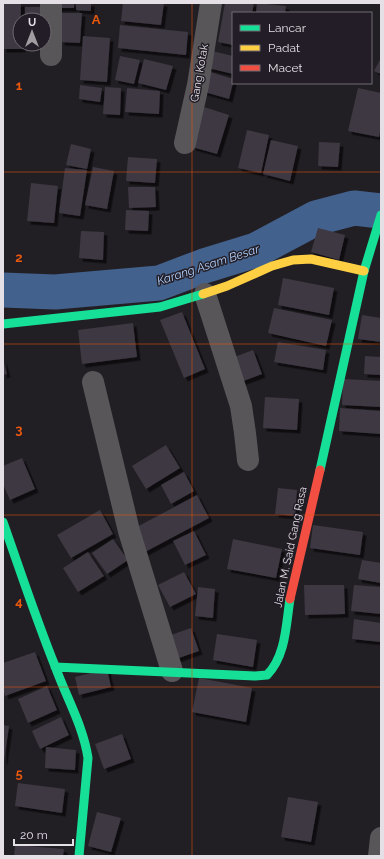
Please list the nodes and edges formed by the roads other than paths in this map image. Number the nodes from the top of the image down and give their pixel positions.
1 (51, 3) edge
2 (211, 3) edge
3 (50, 55) dead end
4 (185, 143) dead end
5 (380, 218) edge
6 (372, 258) edge
7 (205, 294) junction
8 (3, 324) edge
9 (93, 382) dead end
10 (248, 460) dead end
11 (3, 522) edge
12 (56, 667) junction
13 (172, 671) junction
14 (381, 838) edge
15 (79, 856) edge
16 (379, 856) edge

1 - 3 street
2 - 4 street, Gang Kotak
5 - 6 street, Jalan M. Said Gang Rasa
6 - 7 street
6 - 13 street, Jalan M. Said Gang Rasa
7 - 8 street
7 - 10 street
9 - 13 street
11 - 12 street
12 - 13 street, Jalan M. Said Gang Rasa
12 - 15 street
14 - 16 street

